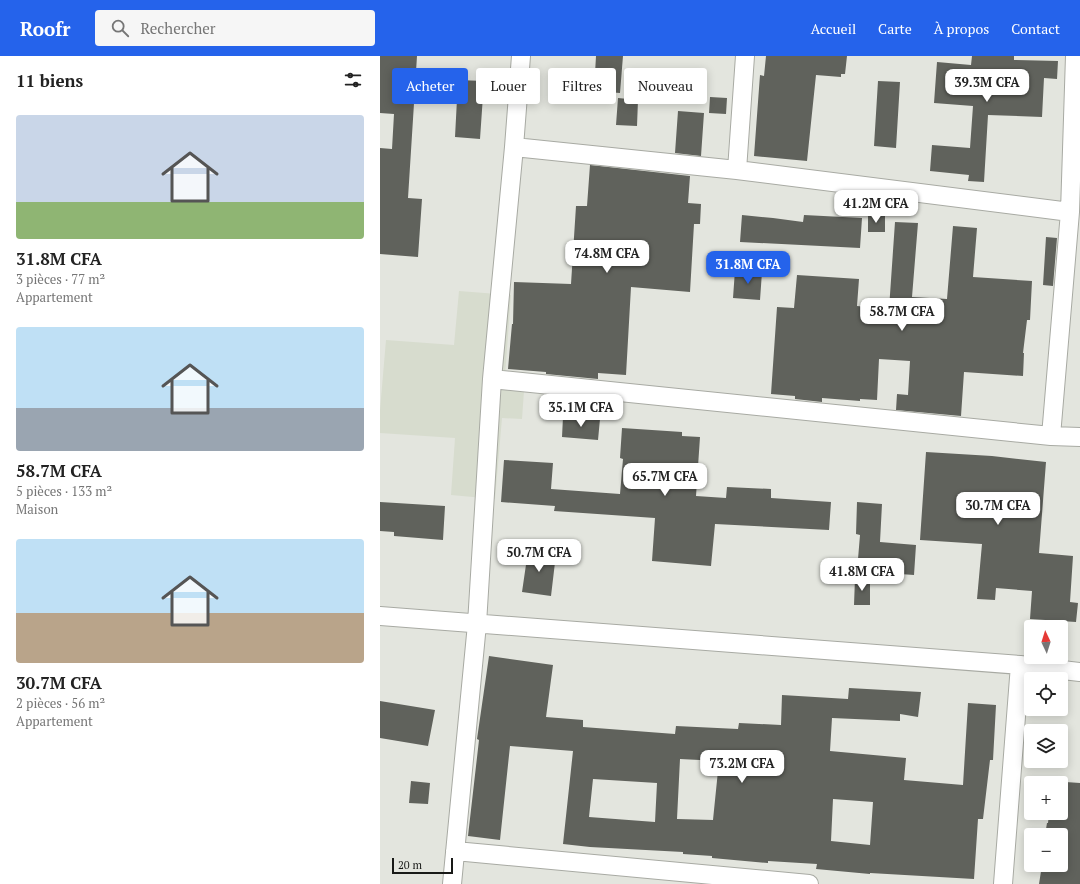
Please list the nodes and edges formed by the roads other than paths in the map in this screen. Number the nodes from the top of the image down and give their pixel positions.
1 (521, 56) edge
2 (745, 56) edge
3 (1076, 56) edge
4 (514, 147) junction
5 (737, 170) junction
6 (1070, 212) junction
7 (492, 378) junction
8 (1051, 436) junction
9 (1080, 438) edge
10 (380, 616) edge
11 (477, 624) junction
12 (1020, 665) junction
13 (1080, 672) edge
14 (455, 851) junction
15 (452, 884) edge
16 (809, 884) edge
17 (1002, 884) edge

1 - 4 street
2 - 5 street
3 - 6 street
4 - 5 street
4 - 7 street
5 - 6 street
6 - 8 street
7 - 8 street
7 - 11 street
8 - 9 street
10 - 11 street
11 - 12 street
11 - 14 street
12 - 13 street
12 - 17 street
14 - 15 street
14 - 16 street

